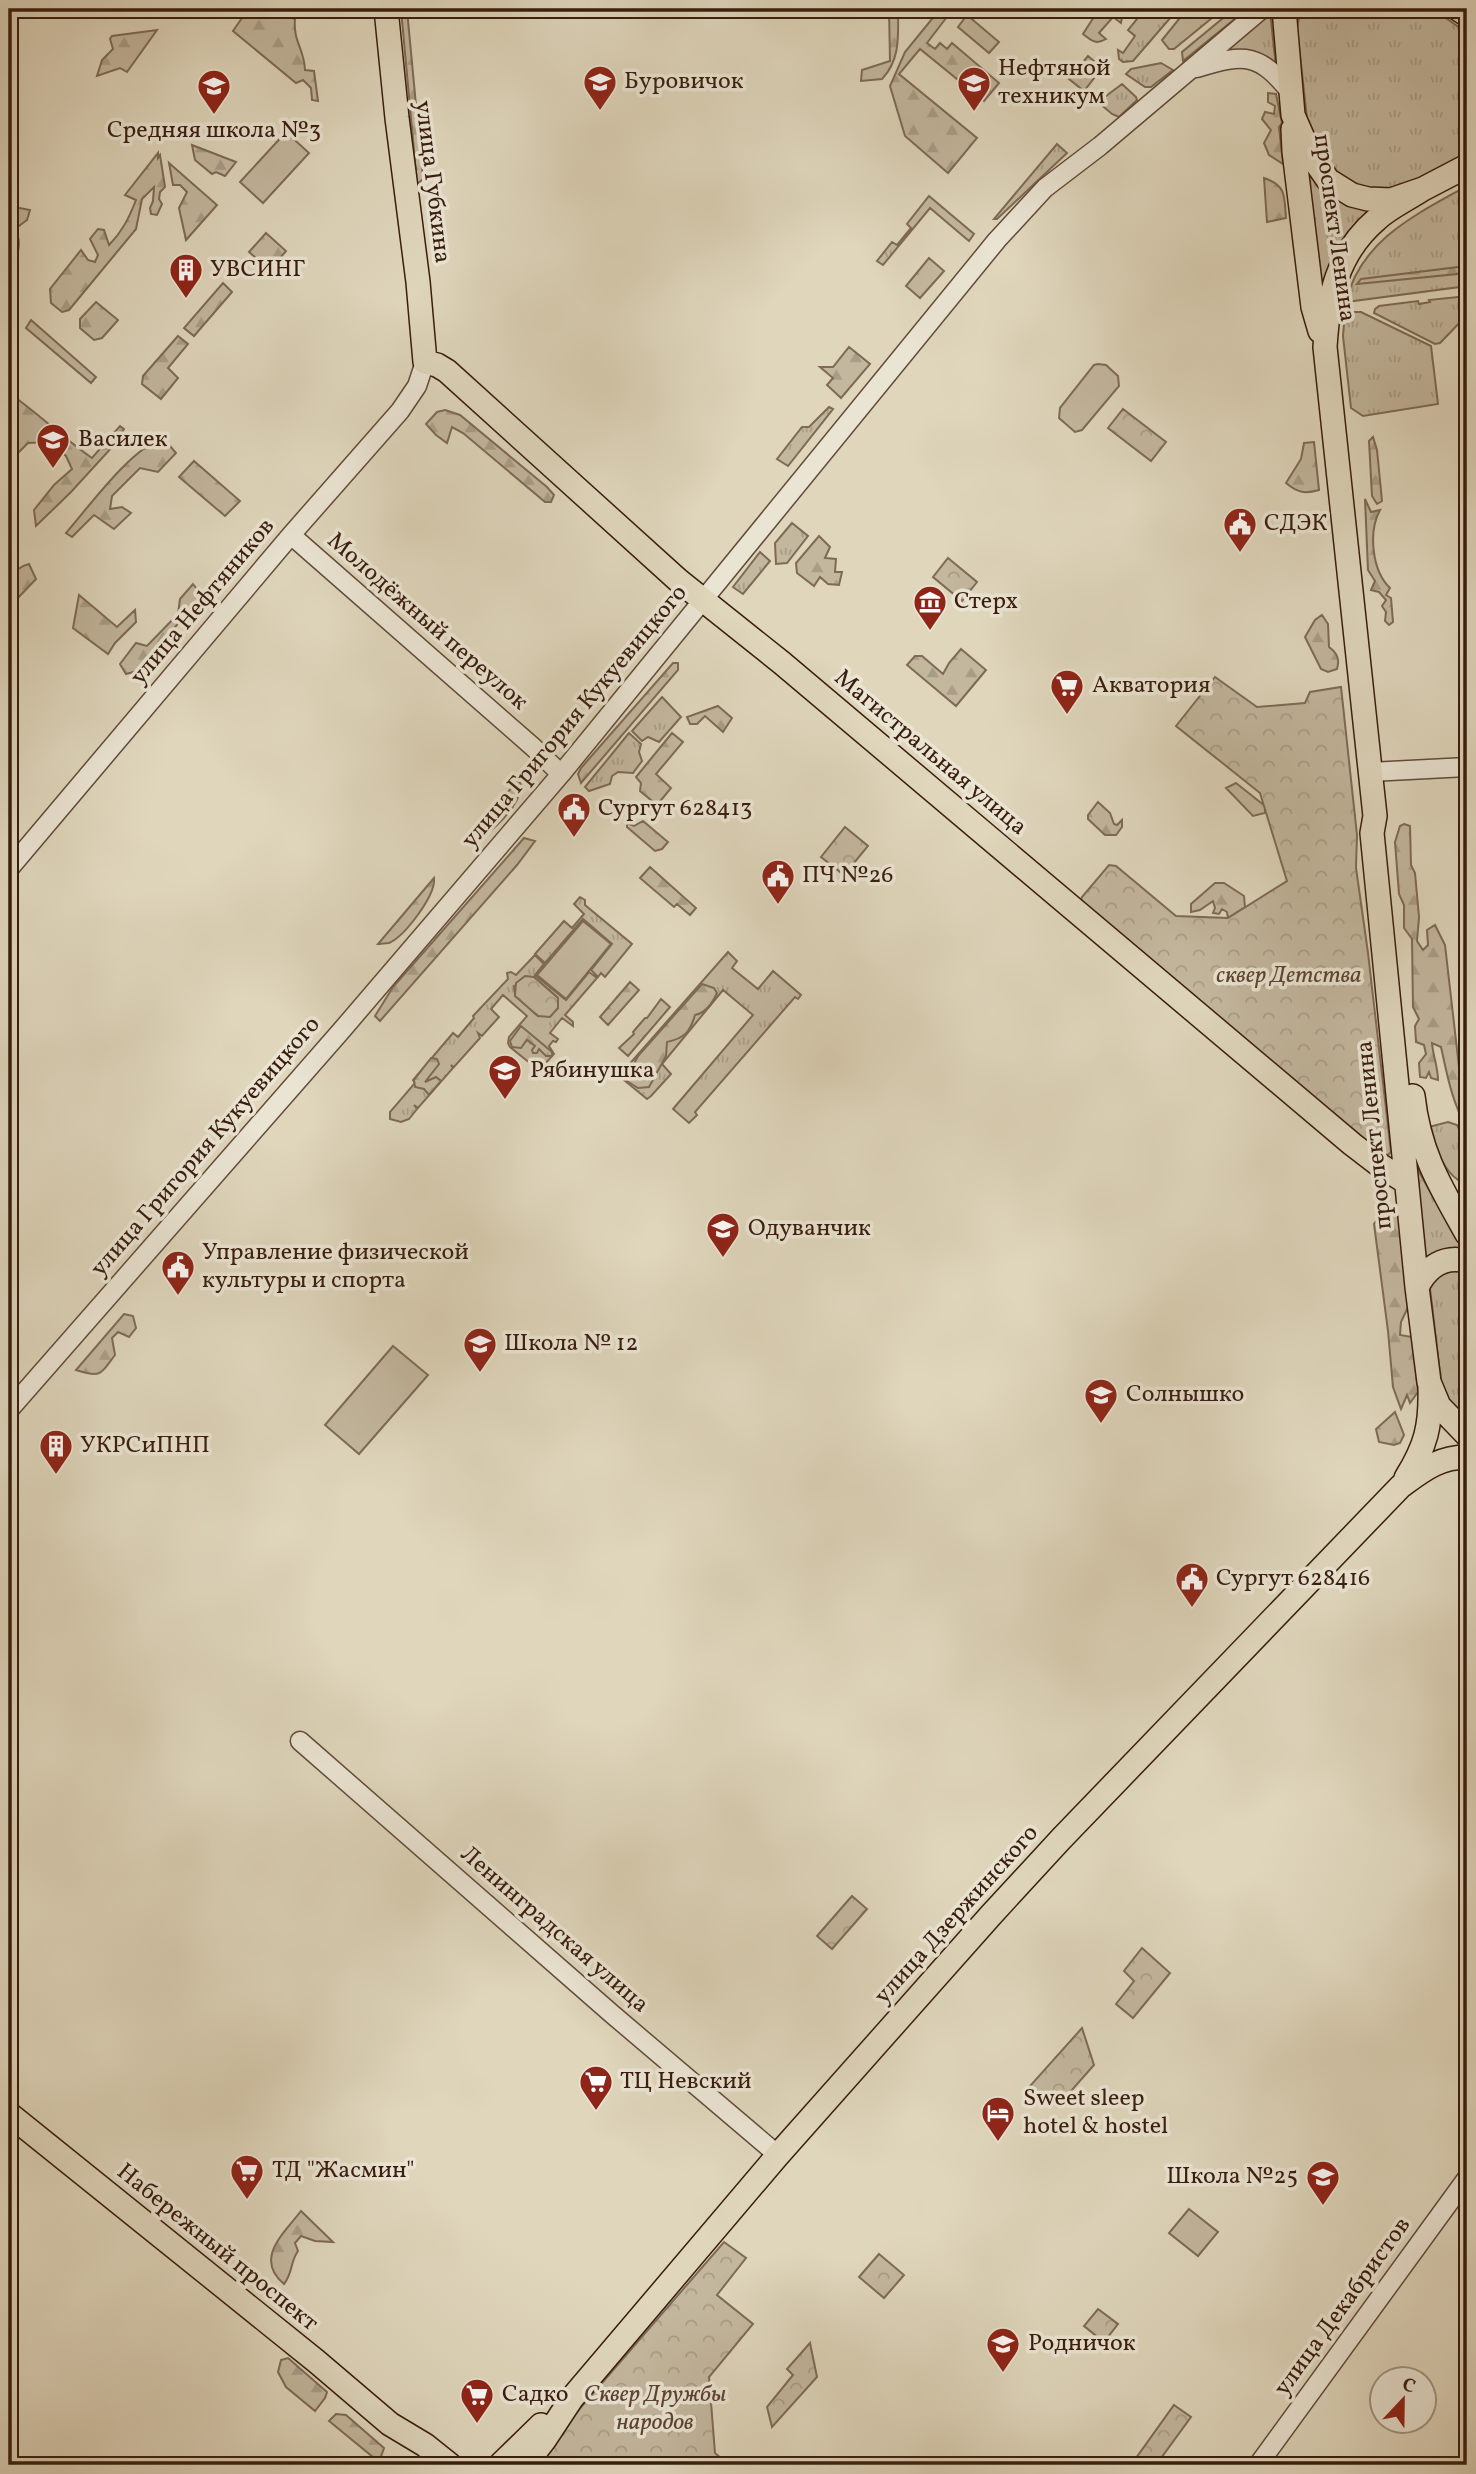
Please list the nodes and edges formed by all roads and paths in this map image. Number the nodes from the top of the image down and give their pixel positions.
1 (386, 9) edge
2 (1262, 9) edge
3 (1284, 9) edge
4 (1458, 9) edge
5 (1467, 15) edge
6 (1191, 70) junction
7 (1293, 104) junction
8 (1467, 166) edge
9 (1423, 189) junction
10 (1325, 347) junction
11 (425, 362) junction
12 (291, 535) junction
13 (705, 601) junction
14 (1467, 767) edge
15 (1370, 772) junction
16 (561, 774) junction
17 (1375, 816) junction
18 (9, 869) edge
19 (1406, 1182) junction
20 (1467, 1234) edge
21 (1467, 1261) edge
22 (1417, 1287) junction
23 (1429, 1382) junction
24 (9, 1410) edge
25 (1467, 1435) edge
26 (1467, 1457) edge
27 (1401, 1486) junction
28 (300, 1741) dead end
29 (9, 2114) edge
30 (778, 2155) junction
31 (1467, 2178) edge
32 (572, 2398) junction
33 (390, 2424) junction
34 (427, 2465) edge
35 (450, 2465) edge
36 (500, 2465) edge
37 (524, 2465) edge
38 (1258, 2465) edge

1 - 11 main road, улица Губкина
2 - 6 street, улица Григория Кукуевицкого
3 - 7 main road
4 - 5 main road
6 - 7 street, улица Григория Кукуевицкого
6 - 13 street, улица Григория Кукуевицкого
7 - 9 main road
7 - 10 main road, проспект Ленина
8 - 9 main road
9 - 10 main road, проспект Ленина
10 - 15 main road, проспект Ленина
11 - 12 street, улица Нефтяников
11 - 13 main road, Магистральная улица
12 - 16 street, Молодёжный переулок
12 - 18 street, улица Нефтяников
13 - 16 street, улица Григория Кукуевицкого
13 - 19 main road, Магистральная улица
14 - 15 street
15 - 17 main road, проспект Ленина
16 - 24 street, улица Григория Кукуевицкого
17 - 19 main road, проспект Ленина
17 - 20 main road, проспект Ленина
19 - 22 main road, проспект Ленина
21 - 22 main road
22 - 23 main road, проспект Ленина
23 - 25 main road, проспект Ленина
23 - 27 main road, улица Дзержинского
26 - 27 main road, улица Дзержинского
27 - 30 main road, улица Дзержинского
28 - 30 street, Ленинградская улица
29 - 33 main road, Набережный проспект
30 - 32 main road, улица Дзержинского
31 - 38 street, улица Декабристов
32 - 36 main road, улица Дзержинского
32 - 37 main road, улица Дзержинского
33 - 34 main road, Набережный проспект
33 - 35 main road, Набережный проспект

